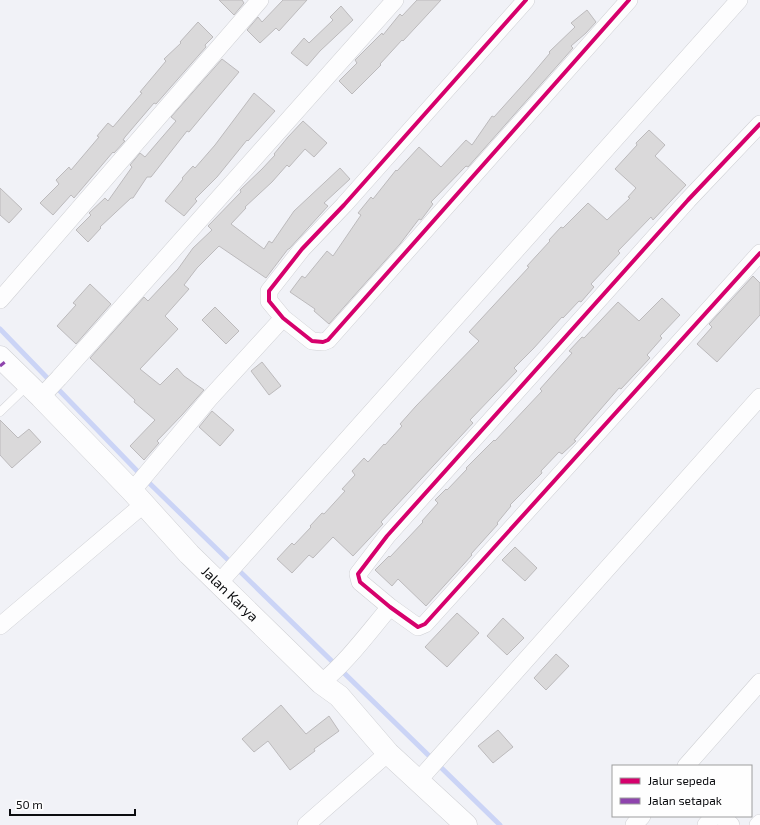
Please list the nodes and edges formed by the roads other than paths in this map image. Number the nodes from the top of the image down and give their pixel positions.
1 (260, 0) edge
2 (395, 0) edge
3 (526, 0) edge
4 (629, 0) edge
5 (739, 0) edge
6 (760, 124) edge
7 (760, 254) edge
8 (0, 300) edge
9 (283, 318) junction
10 (0, 357) edge
11 (38, 391) junction
12 (760, 397) edge
13 (0, 412) edge
14 (140, 488) junction
15 (219, 583) junction
16 (390, 607) junction
17 (0, 626) edge
18 (326, 679) junction
19 (760, 682) edge
20 (388, 753) junction
21 (687, 765) edge
22 (423, 775) junction
23 (641, 817) edge
24 (713, 817) edge
25 (722, 817) edge
26 (306, 825) edge
27 (464, 825) edge
28 (634, 825) edge
29 (706, 825) edge
30 (731, 825) edge

1 - 8 street
2 - 11 street
3 - 9 street
4 - 9 street
5 - 15 street
6 - 16 street
7 - 16 street
9 - 14 street
10 - 11 street, Jalan Karya
11 - 13 lane
11 - 14 street, Jalan Karya
12 - 22 street
14 - 15 street, Jalan Karya
14 - 17 street
15 - 18 street, Jalan Karya
16 - 18 street
18 - 20 street, Jalan Karya
19 - 21 street
20 - 22 street, Jalan Karya
20 - 26 street
22 - 27 street, Jalan Karya
23 - 28 street
24 - 29 street
25 - 30 street

